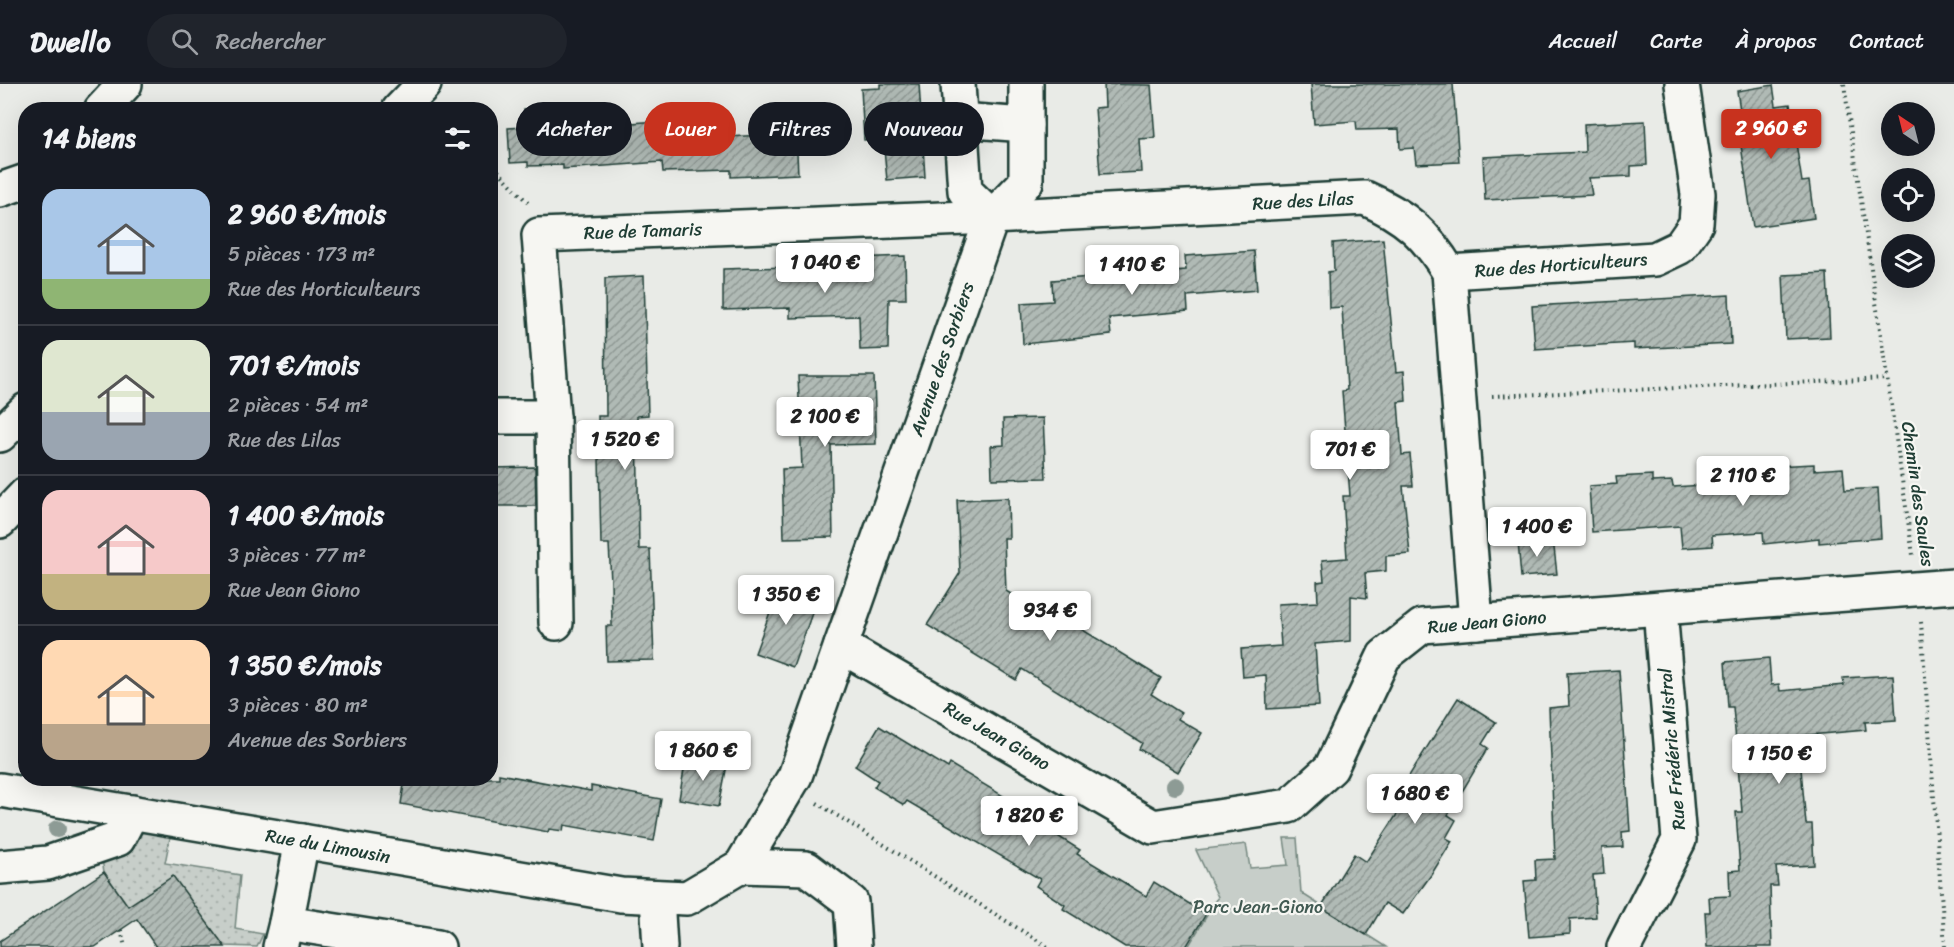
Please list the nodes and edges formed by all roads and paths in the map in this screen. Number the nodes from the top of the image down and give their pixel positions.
1 (125, 84) edge
2 (424, 84) edge
3 (958, 84) edge
4 (1026, 84) edge
5 (1682, 84) edge
6 (1844, 84) edge
7 (108, 102) edge
8 (407, 102) edge
9 (959, 102) edge
10 (984, 122) edge
11 (1026, 125) junction
12 (963, 156) edge
13 (498, 170) edge
14 (18, 184) edge
15 (0, 190) edge
16 (992, 217) junction
17 (539, 235) junction
18 (1449, 272) junction
19 (1887, 379) junction
20 (1458, 398) junction
21 (18, 400) edge
22 (0, 401) edge
23 (498, 417) edge
24 (553, 417) junction
25 (18, 418) edge
26 (0, 435) edge
27 (18, 502) edge
28 (0, 521) edge
29 (1954, 586) edge
30 (1919, 591) junction
31 (1660, 609) junction
32 (1476, 622) junction
33 (556, 623) dead end
34 (841, 646) junction
35 (789, 786) junction
36 (0, 790) edge
37 (132, 812) junction
38 (302, 841) junction
39 (741, 866) junction
40 (0, 867) edge
41 (657, 897) junction
42 (121, 930) dead end
43 (283, 935) edge
44 (125, 947) edge
45 (438, 947) edge
46 (660, 947) edge
47 (854, 947) edge
48 (1047, 947) edge
49 (1624, 947) edge
50 (1945, 947) edge

1 - 7 street
2 - 8 street
3 - 9 street
4 - 11 street, Avenue des Sorbiers
5 - 18 street, Rue des Horticulteurs
6 - 19 path, Chemin des Saules
10 - 11 street
11 - 16 street, Avenue des Sorbiers
12 - 16 street
13 - 17 path
14 - 15 street
16 - 17 street, Rue de Tamaris
16 - 18 street, Rue des Lilas
16 - 34 street, Avenue des Sorbiers
17 - 24 street
18 - 20 street, Rue des Lilas
19 - 20 path
19 - 30 path, Chemin des Saules
20 - 32 street, Rue des Lilas
21 - 22 street
23 - 24 street
24 - 33 street
25 - 26 street
27 - 28 street
29 - 30 street, Rue Jean Giono
30 - 31 street, Rue Jean Giono
30 - 50 path, Chemin des Saules
31 - 32 street, Rue Jean Giono
31 - 49 street, Rue Frédéric Mistral
32 - 34 street, Rue Jean Giono
34 - 35 street, Avenue des Sorbiers
35 - 39 street, Avenue des Sorbiers
35 - 48 path
36 - 37 street, Rue du Limousin
37 - 38 street, Rue du Limousin
37 - 40 street
38 - 41 street, Rue du Limousin
38 - 43 street
39 - 41 street, Rue du Limousin
39 - 47 street
41 - 46 street
42 - 44 path
43 - 45 street

